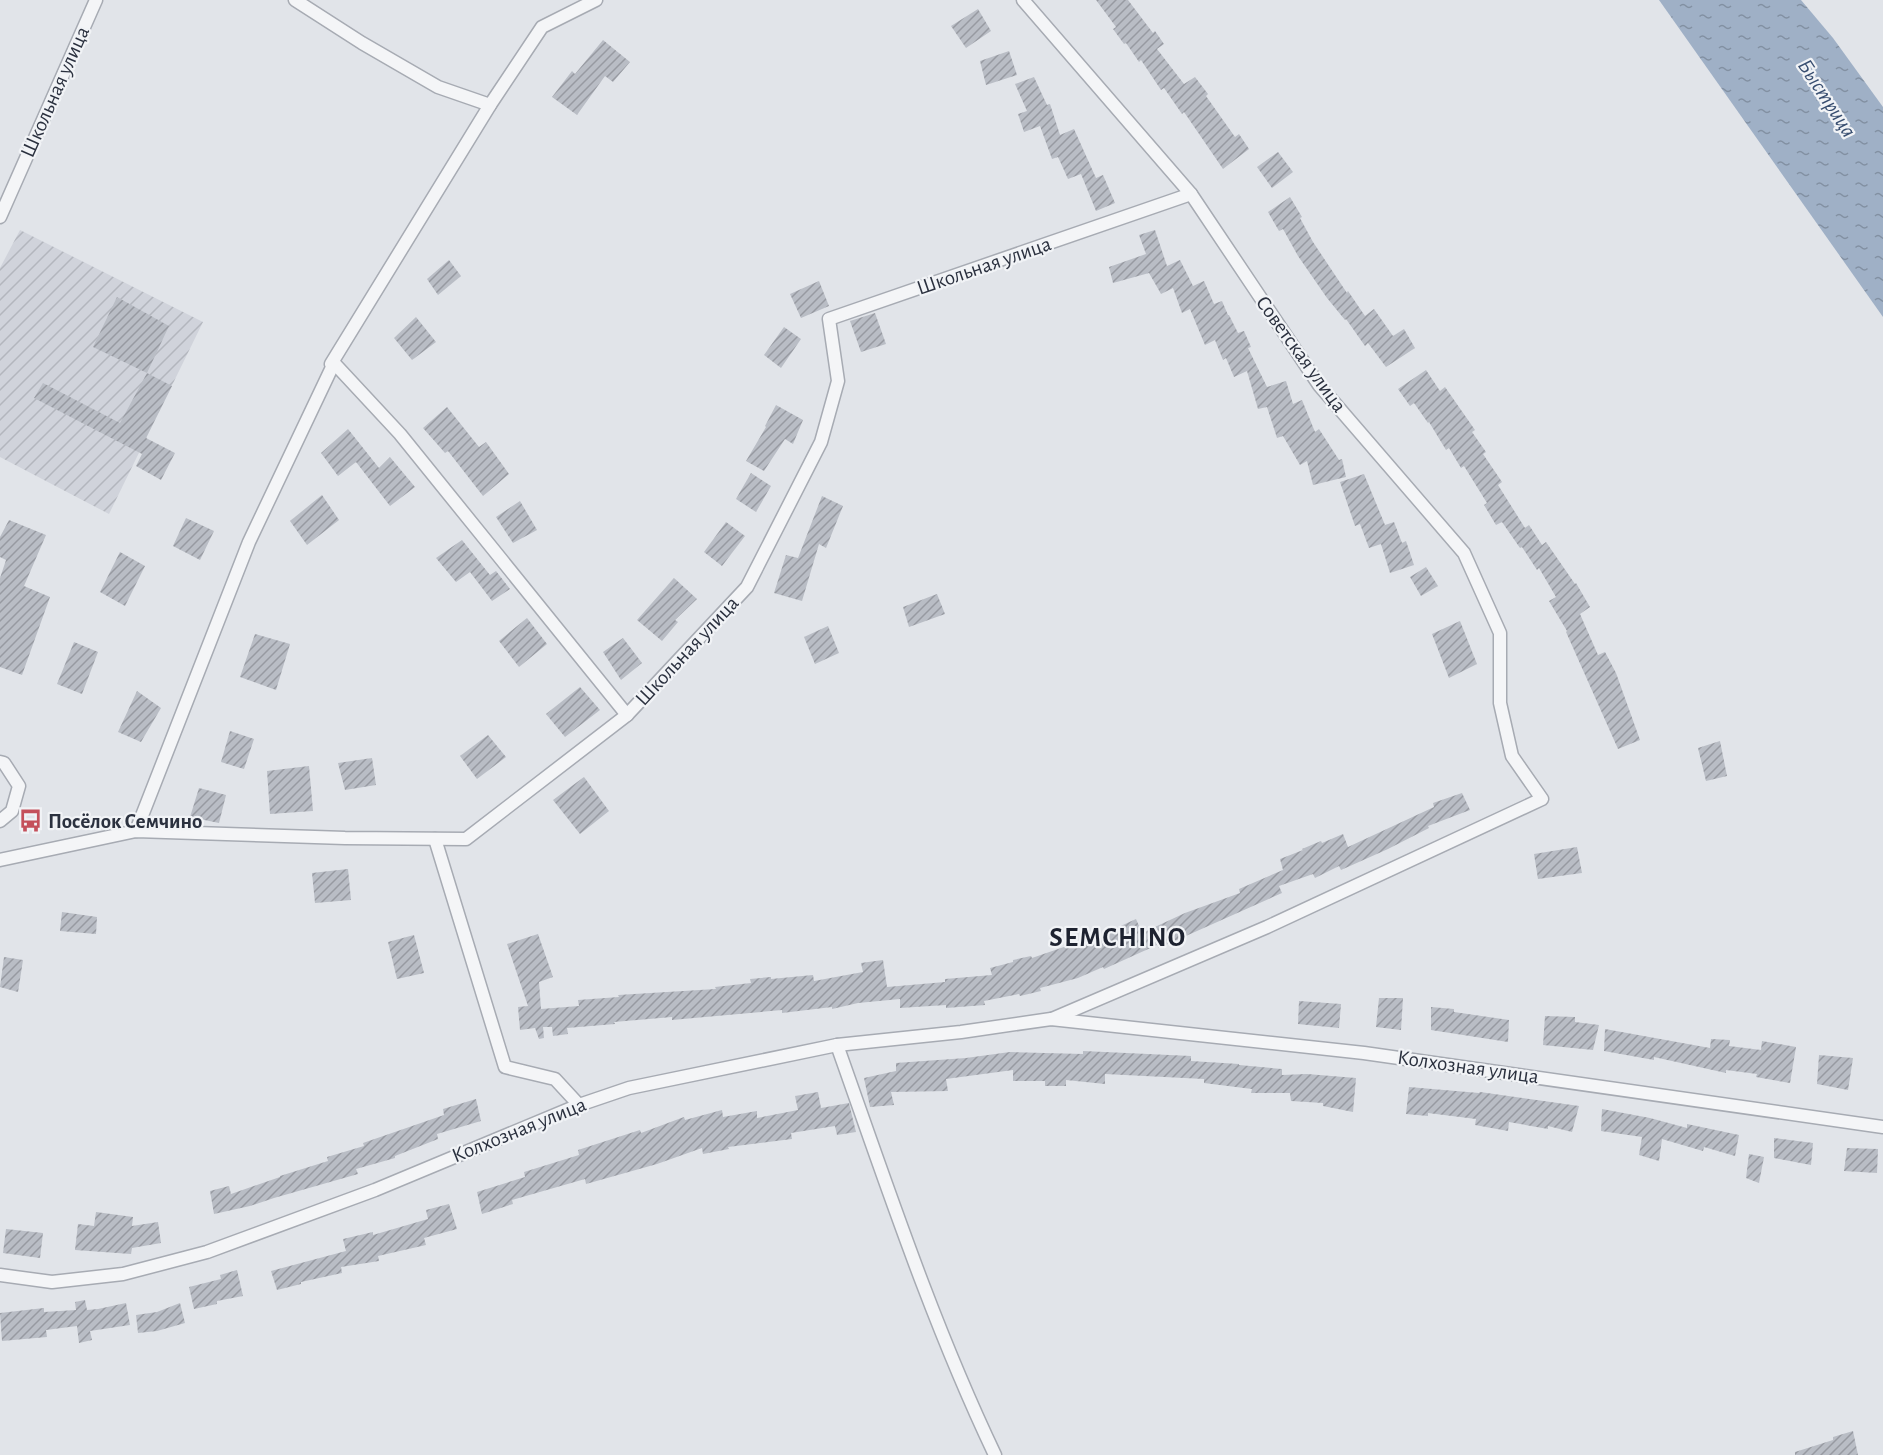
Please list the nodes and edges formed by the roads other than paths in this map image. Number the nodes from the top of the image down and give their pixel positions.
1 (96, 0) edge
2 (295, 0) edge
3 (596, 0) edge
4 (1023, 0) edge
5 (490, 105) junction
6 (1191, 194) junction
7 (0, 217) edge
8 (334, 363) junction
9 (627, 715) junction
10 (0, 762) edge
11 (1542, 799) joint
12 (0, 821) edge
13 (136, 831) junction
14 (435, 838) junction
15 (0, 860) edge
16 (1051, 1019) junction
17 (837, 1045) junction
18 (579, 1105) junction
19 (1883, 1127) edge
20 (0, 1275) edge
21 (995, 1455) edge

1 - 7 street, Школьная улица
2 - 5 street
3 - 5 street
4 - 6 street, Советская улица
5 - 8 street
6 - 9 street, Школьная улица
6 - 11 street, Советская улица
8 - 9 street
8 - 13 street
9 - 14 street, Школьная улица
10 - 12 street
11 - 16 street, Колхозная улица
13 - 14 street, Школьная улица
13 - 15 street, Школьная улица
14 - 18 street
16 - 17 street, Колхозная улица
16 - 19 street, Колхозная улица
17 - 18 street, Колхозная улица
17 - 21 street
18 - 20 street, Колхозная улица

